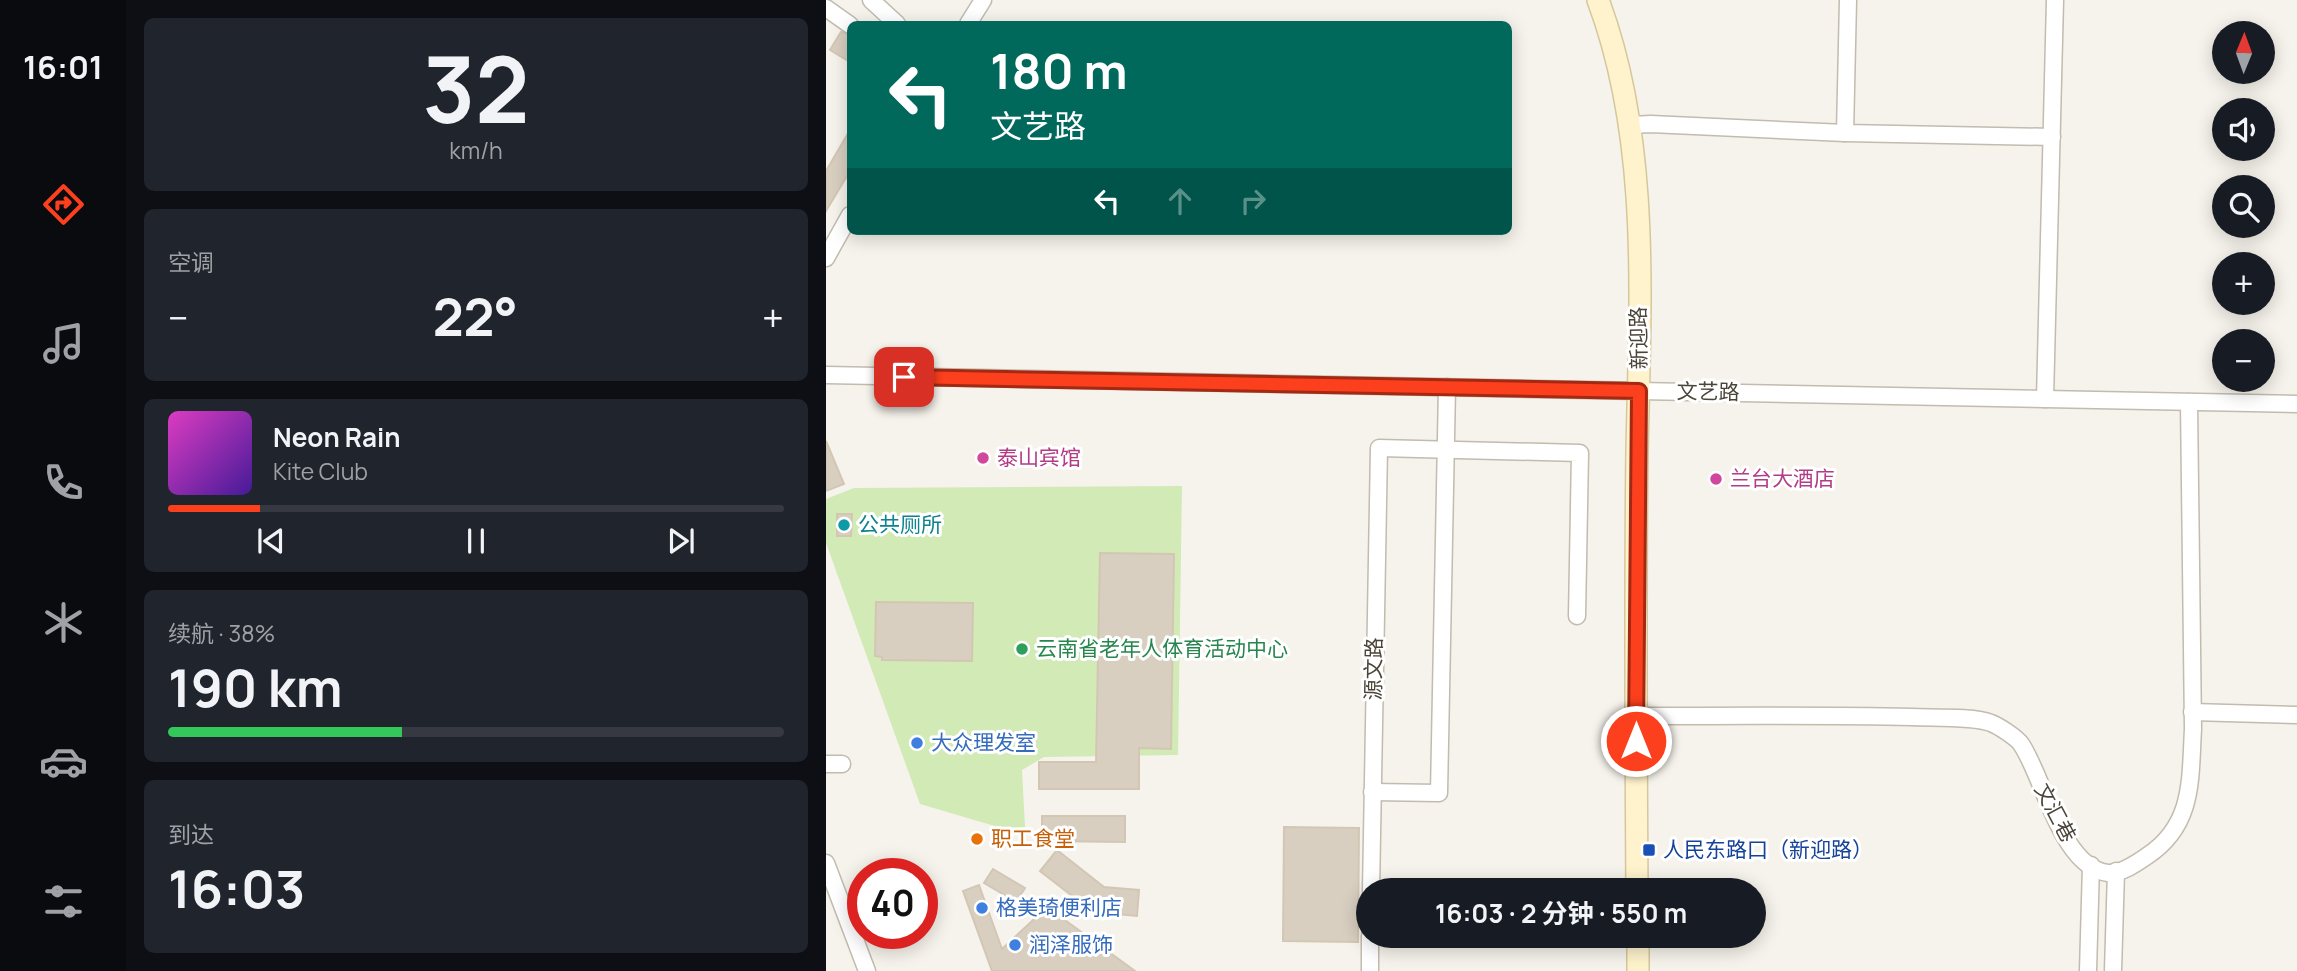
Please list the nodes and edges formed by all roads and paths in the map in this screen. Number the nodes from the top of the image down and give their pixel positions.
1 (871, 0) edge
2 (984, 0) edge
3 (1598, 0) edge
4 (1848, 0) edge
5 (2055, 0) edge
6 (826, 8) edge
7 (894, 21) edge
8 (970, 21) edge
9 (847, 23) edge
10 (1631, 125) junction
11 (1845, 133) junction
12 (2052, 137) junction
13 (847, 220) edge
14 (826, 258) edge
15 (826, 375) edge
16 (1447, 387) junction
17 (1639, 391) junction
18 (2045, 399) junction
19 (2189, 402) junction
20 (2297, 404) edge
21 (1446, 449) junction
22 (1577, 616) dead end
23 (2192, 712) junction
24 (2297, 715) edge
25 (1635, 716) junction
26 (1372, 792) junction
27 (826, 863) edge
28 (2091, 866) junction
29 (2116, 871) junction
30 (1371, 878) edge
31 (1637, 878) edge
32 (1370, 948) edge
33 (1638, 948) edge
34 (867, 971) edge
35 (1370, 971) edge
36 (1638, 971) edge
37 (2088, 971) edge
38 (2113, 971) edge

1 - 7 street
2 - 8 street
3 - 10 street, 新迎路
4 - 11 street
5 - 12 street
6 - 9 street
10 - 11 street
10 - 17 street, 新迎路
11 - 12 street
12 - 18 street
13 - 14 street
15 - 16 street, 文艺路
16 - 17 street, 文艺路
16 - 21 street
17 - 18 street, 文艺路
17 - 25 street, 新迎路
18 - 19 street, 文艺路
19 - 20 street, 文艺路
19 - 23 street
21 - 22 street
21 - 26 street, 源文路
21 - 26 street
23 - 24 street
23 - 29 street
25 - 28 street, 文汇巷
25 - 31 street, 新迎路
26 - 30 street, 源文路
27 - 34 street
28 - 29 street
28 - 37 street
29 - 38 street
32 - 35 street
33 - 36 street

